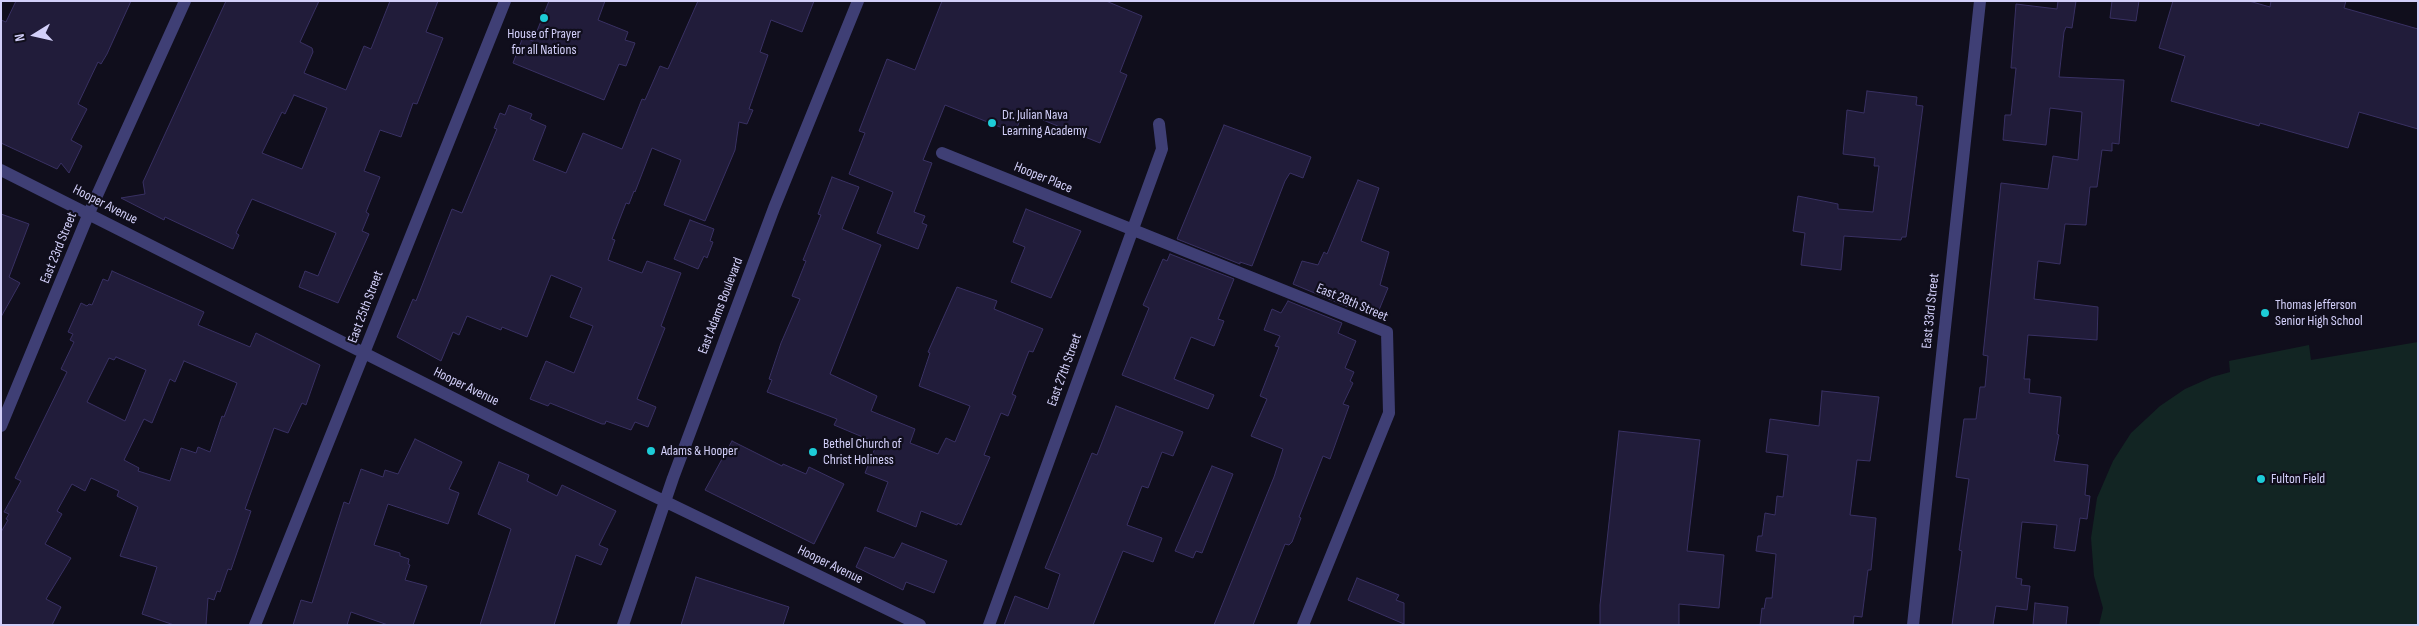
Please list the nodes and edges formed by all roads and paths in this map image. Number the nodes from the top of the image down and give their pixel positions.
1 (186, 1) edge
2 (505, 1) edge
3 (858, 1) edge
4 (1980, 1) edge
5 (1159, 124) dead end
6 (942, 153) dead end
7 (1, 170) edge
8 (89, 213) junction
9 (1132, 230) junction
10 (364, 353) junction
11 (1, 426) edge
12 (664, 501) junction
13 (255, 625) edge
14 (623, 625) edge
15 (920, 625) edge
16 (989, 625) edge
17 (1303, 625) edge
18 (1913, 625) edge

1 - 8 street, East 23rd Street
2 - 10 street, East 25th Street
3 - 12 street, East Adams Boulevard
4 - 18 street, East 33rd Street
5 - 9 street, East 27th Street
6 - 9 street, Hooper Place
7 - 8 street, Hooper Avenue
8 - 10 street, Hooper Avenue
8 - 11 street, East 23rd Street
9 - 16 street, East 27th Street
9 - 17 street, East 28th Street
10 - 12 street, Hooper Avenue
10 - 13 street, East 25th Street
12 - 14 street, East Adams Boulevard
12 - 15 street, Hooper Avenue

